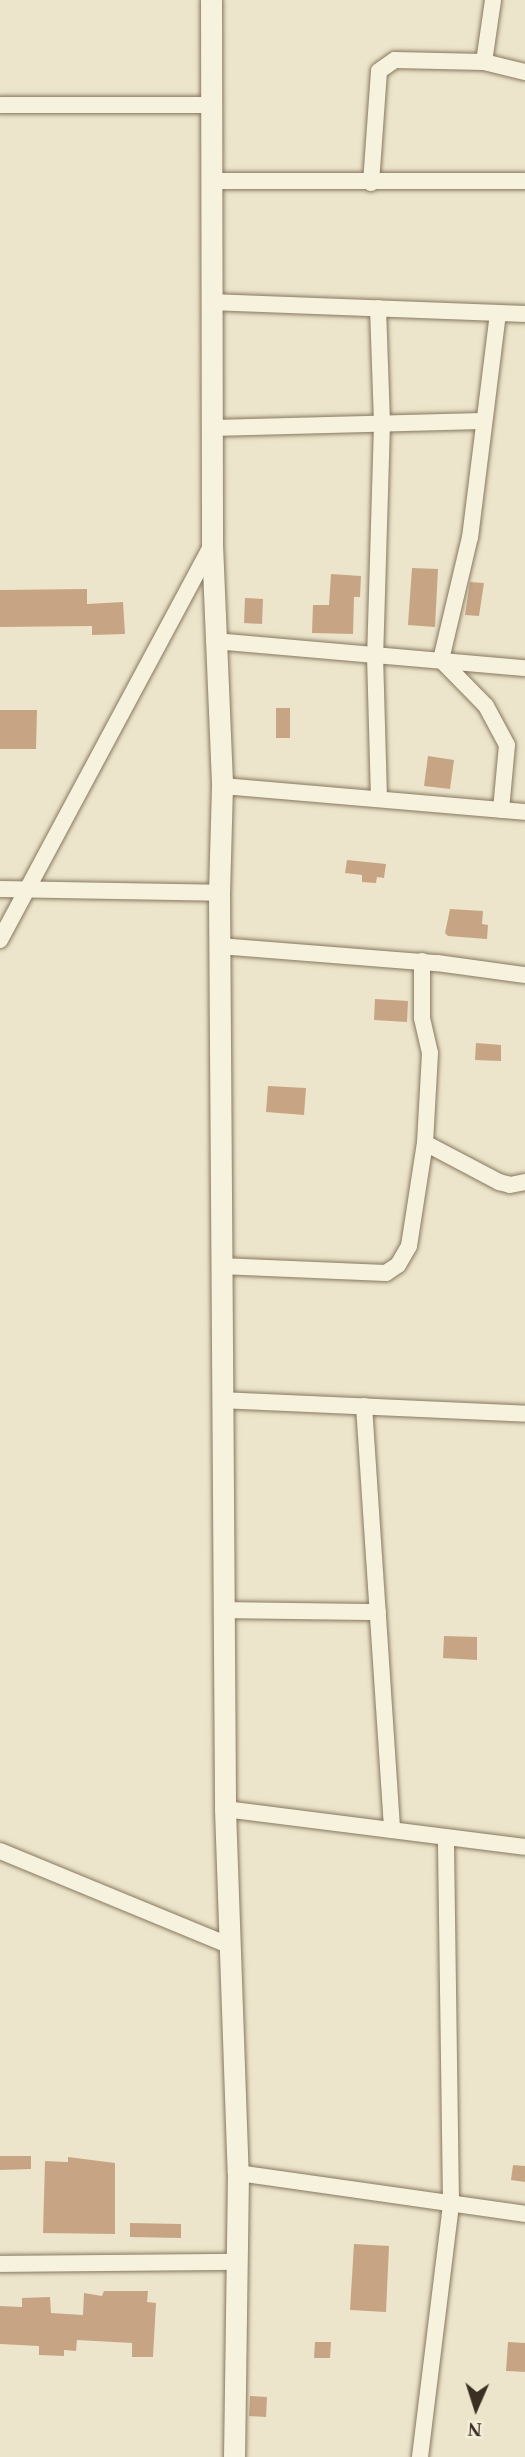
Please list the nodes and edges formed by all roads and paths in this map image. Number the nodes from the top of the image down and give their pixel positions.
1 (211, 0) edge
2 (490, 1) edge
3 (484, 62) junction
4 (525, 72) edge
5 (0, 105) edge
6 (211, 105) junction
7 (210, 181) junction
8 (525, 181) edge
9 (371, 183) junction
10 (211, 302) junction
11 (379, 308) junction
12 (498, 313) junction
13 (525, 314) edge
14 (484, 421) junction
15 (382, 425) junction
16 (211, 428) junction
17 (212, 544) junction
18 (214, 641) junction
19 (375, 655) junction
20 (441, 660) junction
21 (525, 668) edge
22 (222, 786) junction
23 (379, 799) junction
24 (501, 810) junction
25 (525, 812) edge
26 (27, 888) junction
27 (0, 889) edge
28 (219, 893) junction
29 (0, 940) edge
30 (219, 946) junction
31 (422, 961) junction
32 (525, 975) edge
33 (425, 1143) junction
34 (525, 1182) edge
35 (220, 1266) junction
36 (222, 1399) junction
37 (364, 1406) junction
38 (525, 1414) edge
39 (226, 1610) junction
40 (378, 1612) junction
41 (225, 1809) junction
42 (392, 1830) junction
43 (446, 1837) junction
44 (525, 1847) edge
45 (0, 1851) edge
46 (228, 1945) junction
47 (238, 2174) junction
48 (451, 2203) junction
49 (525, 2214) edge
50 (236, 2262) junction
51 (0, 2264) edge
52 (234, 2457) edge
53 (420, 2457) edge

1 - 6 street
2 - 3 street
3 - 4 street
3 - 9 street
5 - 6 street
6 - 7 street
7 - 9 street
7 - 10 street
8 - 9 street
10 - 11 street
10 - 16 street
11 - 12 street
11 - 15 street
12 - 13 street
12 - 14 street
14 - 15 street
14 - 20 street
15 - 16 street
15 - 19 street
16 - 17 street
17 - 18 street
17 - 26 street
18 - 19 street
18 - 22 street
19 - 20 street
19 - 23 street
20 - 21 street
20 - 24 street
22 - 23 street
22 - 28 street
23 - 24 street
24 - 25 street
26 - 27 street
26 - 28 street
26 - 29 street
28 - 30 street
30 - 31 street
30 - 35 street
31 - 32 street
31 - 33 street
33 - 34 street
33 - 35 street
35 - 36 street
36 - 37 street
36 - 39 street
37 - 38 street
37 - 40 street
39 - 40 street
39 - 41 street
40 - 42 street
41 - 42 street
41 - 46 street
42 - 43 street
43 - 44 street
43 - 48 street
45 - 46 street
46 - 47 street
47 - 48 street
47 - 50 street
48 - 49 street
48 - 53 street
50 - 51 street
50 - 52 street

